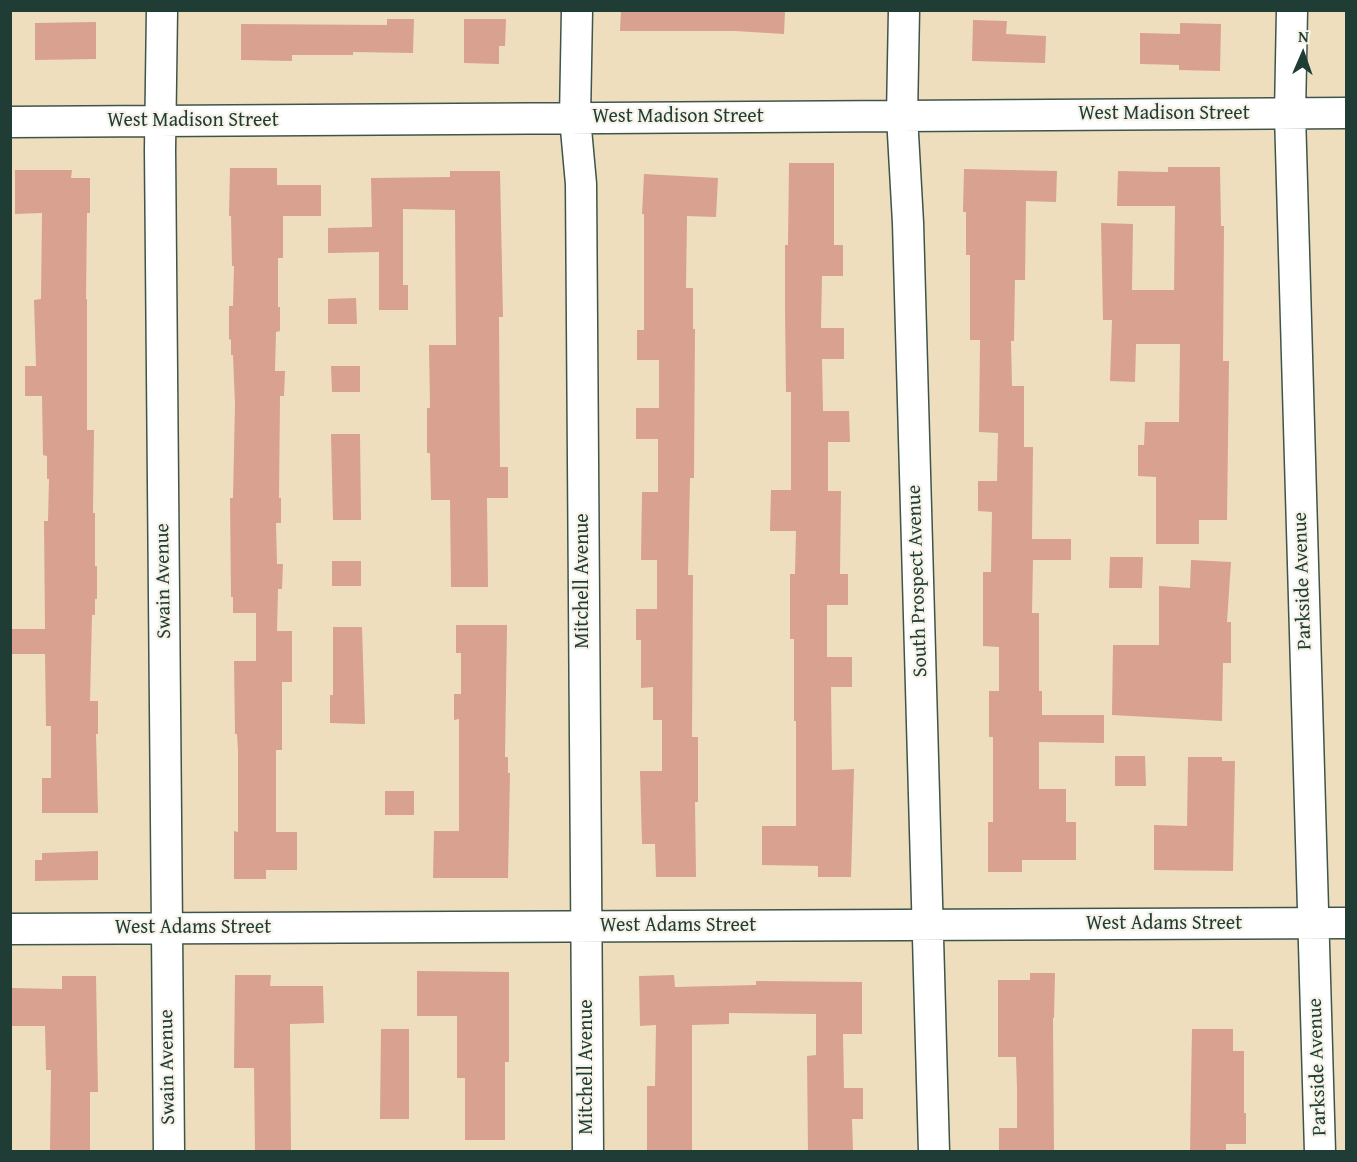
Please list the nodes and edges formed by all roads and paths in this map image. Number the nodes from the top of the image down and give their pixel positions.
1 (162, 10) edge
2 (577, 10) edge
3 (904, 10) edge
4 (1292, 10) edge
5 (1290, 114) junction
6 (1347, 114) edge
7 (902, 116) junction
8 (575, 118) junction
9 (160, 121) junction
10 (10, 122) edge
11 (1314, 923) junction
12 (1347, 923) edge
13 (928, 925) junction
14 (586, 927) junction
15 (166, 928) junction
16 (10, 929) edge
17 (169, 1152) edge
18 (588, 1152) edge
19 (934, 1152) edge
20 (1320, 1152) edge

1 - 9 street, Swain Avenue
2 - 8 street, Mitchell Avenue
3 - 7 street, South Prospect Avenue
4 - 5 street, Parkside Avenue
5 - 6 street, West Madison Street
5 - 7 street, West Madison Street
5 - 11 street, Parkside Avenue
7 - 8 street, West Madison Street
7 - 13 street, South Prospect Avenue
8 - 9 street, West Madison Street
8 - 14 street, Mitchell Avenue
9 - 10 street, West Madison Street
9 - 15 street, Swain Avenue
11 - 12 street, West Adams Street
11 - 13 street, West Adams Street
11 - 20 street, Parkside Avenue
13 - 14 street, West Adams Street
13 - 19 street, South Prospect Avenue
14 - 15 street, West Adams Street
14 - 18 street, Mitchell Avenue
15 - 16 street, West Adams Street
15 - 17 street, Swain Avenue

